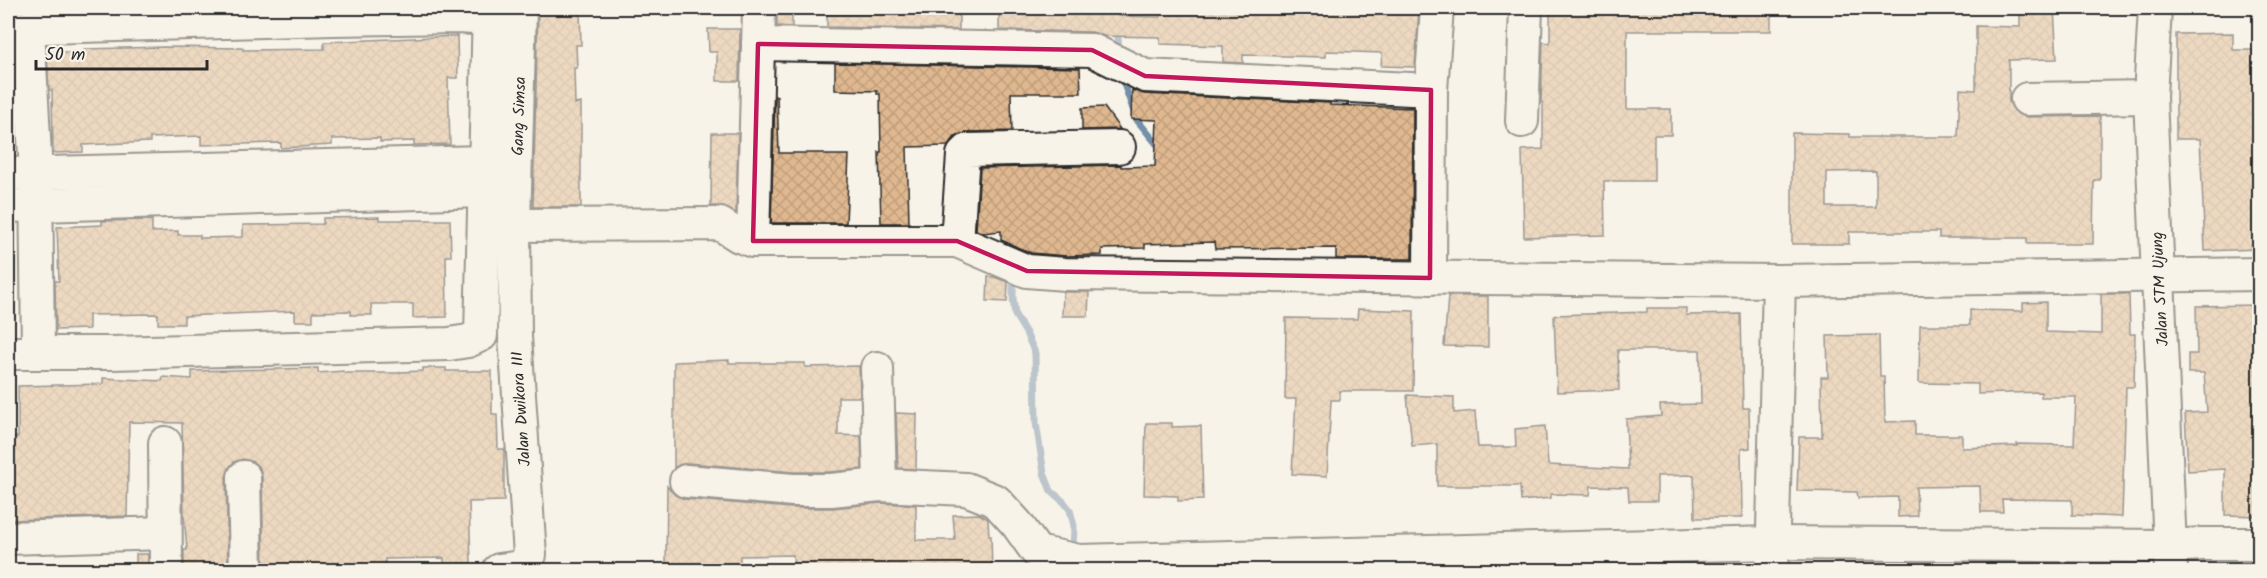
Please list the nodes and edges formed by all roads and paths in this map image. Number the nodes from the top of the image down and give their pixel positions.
1 (520, 8) edge
2 (759, 8) edge
3 (1437, 8) edge
4 (1526, 8) edge
5 (2154, 8) edge
6 (333, 13) edge
7 (489, 13) edge
8 (18, 28) edge
9 (759, 44) junction
10 (1431, 90) junction
11 (2150, 97) junction
12 (2027, 99) dead end
13 (1522, 121) dead end
14 (1119, 147) dead end
15 (22, 174) edge
16 (483, 177) junction
17 (22, 206) edge
18 (514, 225) junction
19 (753, 241) junction
20 (966, 245) junction
21 (2259, 274) edge
22 (2159, 276) junction
23 (1430, 278) junction
24 (1779, 281) junction
25 (23, 352) edge
26 (877, 369) dead end
27 (165, 443) dead end
28 (244, 477) dead end
29 (686, 481) dead end
30 (880, 485) junction
31 (165, 533) junction
32 (8, 538) edge
33 (2259, 544) edge
34 (1772, 557) edge
35 (2171, 558) edge
36 (166, 570) edge
37 (246, 570) edge
38 (499, 570) edge

1 - 18 street, Gang Simsa
2 - 9 street
3 - 10 street
4 - 13 street
5 - 11 street, Jalan STM Ujung
6 - 7 street
6 - 8 street
7 - 16 street
8 - 15 street
9 - 10 street
9 - 19 street
10 - 23 street
11 - 12 street
11 - 22 street, Jalan STM Ujung
14 - 20 street
15 - 16 street
15 - 17 street
16 - 17 street
16 - 25 street
17 - 25 street
18 - 19 street
18 - 38 street, Jalan Dwikora III
19 - 20 street
20 - 23 street
21 - 22 street
22 - 24 street
22 - 35 street, Jalan STM Ujung
23 - 24 street
24 - 34 street
26 - 30 street
27 - 31 street
28 - 37 street
29 - 30 street
30 - 34 street
31 - 32 street
31 - 36 street
33 - 35 street
34 - 35 street

